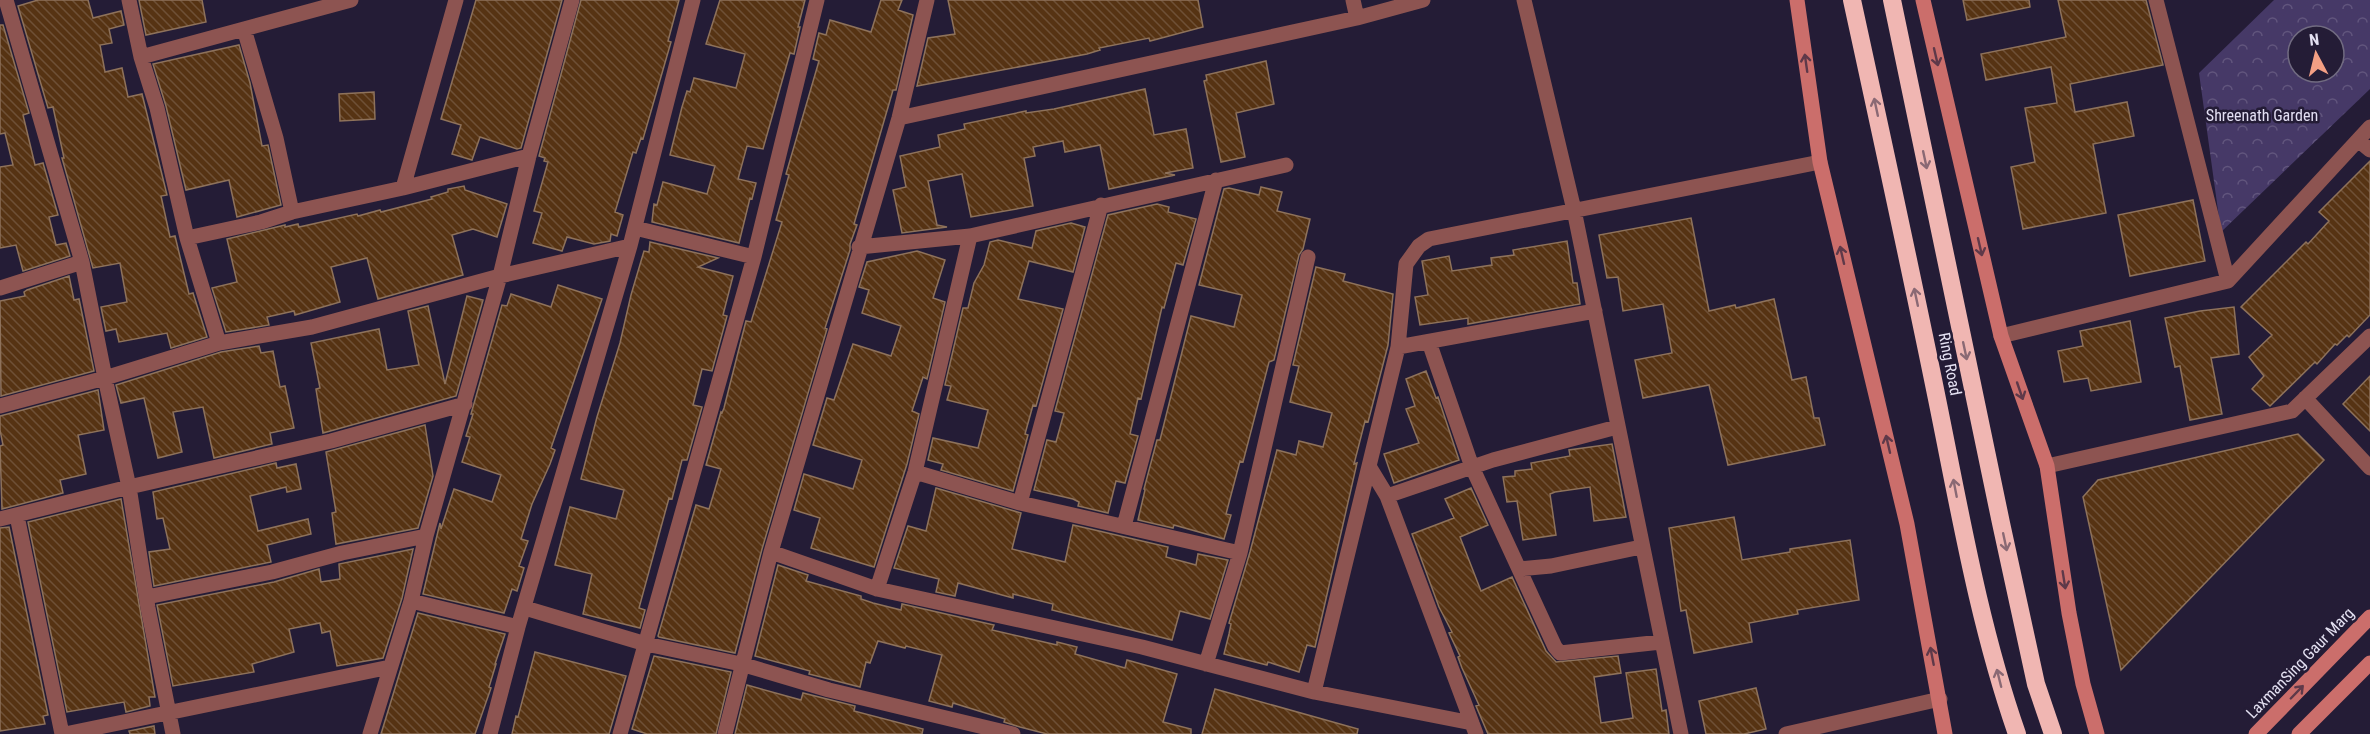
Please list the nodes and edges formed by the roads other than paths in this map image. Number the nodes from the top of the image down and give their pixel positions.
1 (6, 0) edge
2 (129, 0) edge
3 (351, 0) edge
4 (456, 0) edge
5 (572, 0) edge
6 (693, 0) edge
7 (818, 0) edge
8 (927, 0) edge
9 (1353, 0) edge
10 (1423, 0) edge
11 (1524, 0) edge
12 (1797, 0) edge
13 (1852, 0) edge
14 (1892, 0) edge
15 (1923, 0) edge
16 (2156, 0) edge
17 (1357, 18) junction
18 (244, 29) junction
19 (141, 57) junction
20 (899, 118) junction
21 (2370, 127) edge
22 (2364, 145) edge
23 (529, 156) junction
24 (1820, 162) junction
25 (1286, 165) dead end
26 (1215, 180) junction
27 (403, 188) junction
28 (1101, 206) junction
29 (1574, 210) junction
30 (292, 212) junction
31 (635, 228) junction
32 (970, 236) junction
33 (187, 238) junction
34 (630, 246) junction
35 (859, 247) junction
36 (754, 257) junction
37 (1308, 257) dead end
38 (82, 262) junction
39 (500, 276) junction
40 (2228, 281) junction
41 (0, 288) edge
42 (1595, 310) junction
43 (2001, 336) junction
44 (2370, 336) edge
45 (219, 342) junction
46 (1429, 342) junction
47 (1398, 347) junction
48 (105, 378) junction
49 (2306, 399) junction
50 (465, 404) junction
51 (0, 406) edge
52 (1617, 428) junction
53 (2047, 466) junction
54 (1472, 467) junction
55 (1370, 468) junction
56 (2370, 468) edge
57 (915, 472) junction
58 (129, 487) junction
59 (1387, 496) junction
60 (1020, 503) junction
61 (17, 516) junction
62 (0, 519) edge
63 (1124, 526) junction
64 (426, 536) junction
65 (1641, 547) junction
66 (771, 552) junction
67 (1240, 553) junction
68 (1519, 569) junction
69 (877, 589) junction
70 (147, 597) junction
71 (411, 601) junction
72 (525, 608) junction
73 (2370, 617) edge
74 (518, 627) junction
75 (1661, 642) junction
76 (646, 644) junction
77 (2370, 663) edge
78 (741, 664) junction
79 (1206, 664) junction
80 (390, 668) junction
81 (1314, 692) junction
82 (1940, 699) junction
83 (170, 712) junction
84 (1474, 729) edge
85 (63, 734) edge
86 (173, 734) edge
87 (370, 734) edge
88 (490, 734) edge
89 (620, 734) edge
90 (725, 734) edge
91 (1013, 734) edge
92 (1681, 734) edge
93 (1786, 734) edge
94 (1945, 734) edge
95 (2017, 734) edge
96 (2053, 734) edge
97 (2097, 734) edge
98 (2256, 734) edge
99 (2299, 734) edge

1 - 38 street
2 - 19 street
3 - 18 street
4 - 27 street
5 - 23 street
6 - 31 street
7 - 36 street
8 - 20 street
9 - 17 street
10 - 17 street
11 - 29 street
24 -> 12 street
95 -> 13 highway, Ring Road
14 -> 96 highway, Ring Road
15 -> 43 street
16 - 40 street
17 - 20 street
18 - 19 street
18 - 30 street
19 - 33 street
20 - 35 street
21 - 22 street
22 - 40 street
23 - 27 street
23 - 39 street
24 - 29 street
82 -> 24 street
25 - 26 street
26 - 28 street
26 - 63 street
27 - 30 street
28 - 32 street
28 - 60 street
29 - 42 street
29 - 47 street
30 - 33 street
31 - 34 street
31 - 36 street
32 - 35 street
32 - 57 street
33 - 45 street
34 - 39 street
34 - 72 street
35 - 66 street
36 - 76 street
37 - 67 street
38 - 41 street
38 - 48 street
39 - 45 street
39 - 50 street
40 - 43 street
42 - 46 street
42 - 52 street
43 -> 53 street
44 - 49 street
45 - 48 street
46 - 47 street
46 - 54 street
47 - 55 street
48 - 51 street
48 - 58 street
49 - 53 street
49 - 56 street
50 - 58 street
50 - 64 street
52 - 54 street
52 - 65 street
53 -> 97 street
54 - 59 street
54 - 68 street
55 - 59 street
55 - 81 street
57 - 60 street
57 - 69 street
58 - 61 street
58 - 70 street
59 - 84 street
60 - 63 street
61 - 62 street
61 - 85 street
63 - 67 street
64 - 70 street
64 - 71 street
65 - 68 street
65 - 75 street
66 - 69 street
66 - 78 street
67 - 79 street
68 - 75 street
69 - 79 street
70 - 83 street
71 - 74 street
71 - 80 street
72 - 74 street
72 - 76 street
98 -> 73 street, LaxmanSing Gaur Marg
74 - 88 street
75 - 92 street
76 - 78 street
76 - 89 street
77 - 99 street
78 - 90 street
78 - 91 street
79 - 81 street
80 - 83 street
80 - 87 street
81 - 84 street
82 - 93 street
82 - 94 street
83 - 85 street
83 - 86 street

